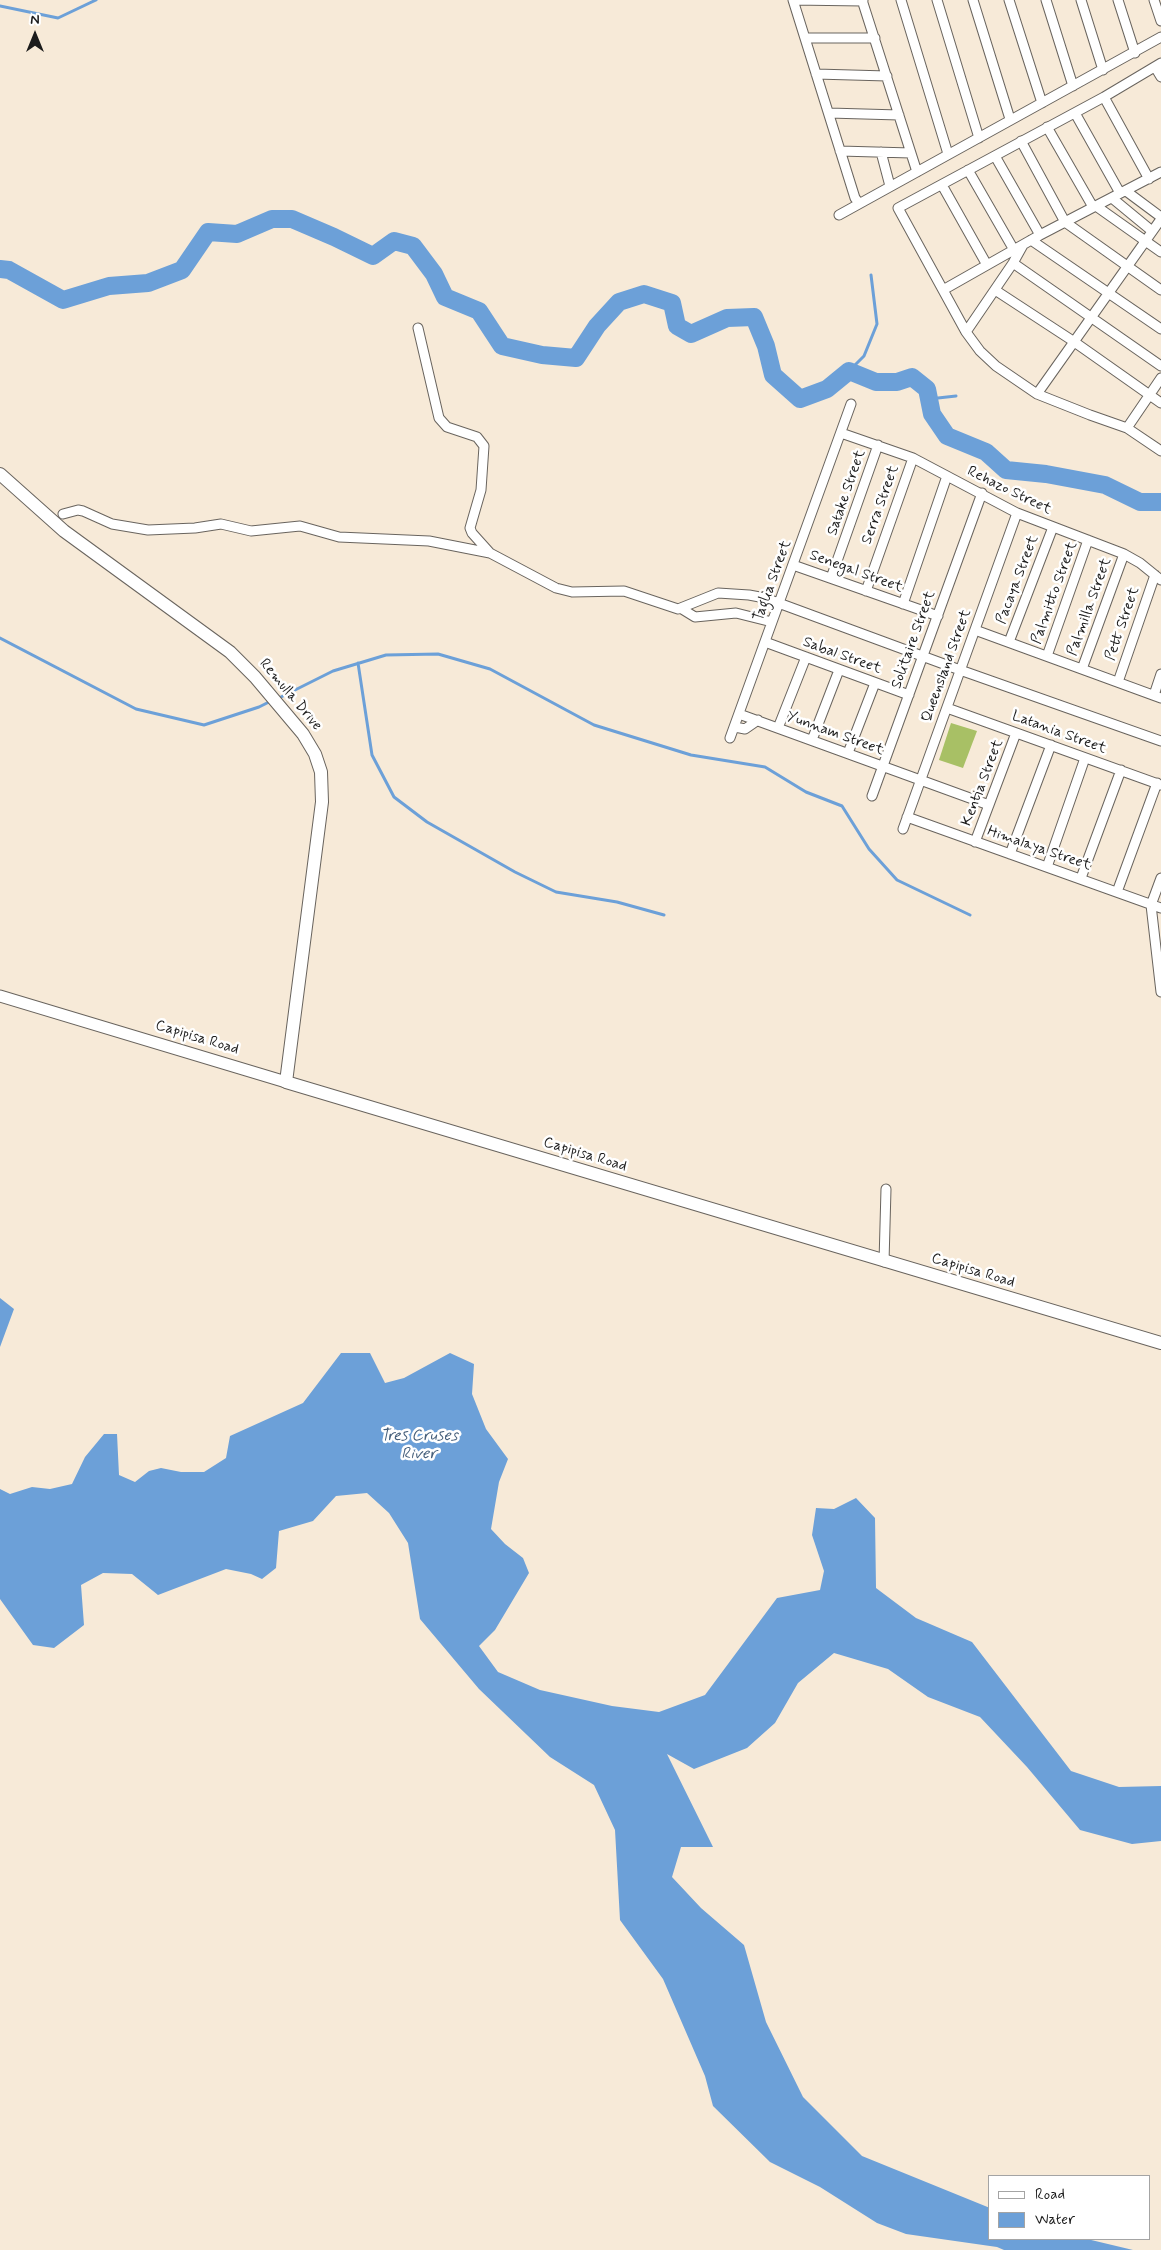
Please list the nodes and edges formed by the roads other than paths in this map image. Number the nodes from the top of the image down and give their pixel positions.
1 (793, 0) edge
2 (863, 0) edge
3 (901, 0) edge
4 (937, 0) edge
5 (973, 0) edge
6 (1009, 0) edge
7 (1046, 0) edge
8 (1081, 0) edge
9 (1118, 0) edge
10 (1154, 0) edge
11 (1161, 21) edge
12 (1161, 37) edge
13 (805, 38) junction
14 (874, 38) junction
15 (1135, 53) junction
16 (1158, 65) edge
17 (1103, 70) junction
18 (816, 74) junction
19 (887, 76) junction
20 (1161, 78) edge
21 (1072, 86) junction
22 (1104, 97) junction
23 (1042, 103) junction
24 (1075, 112) junction
25 (828, 113) junction
26 (899, 115) junction
27 (1010, 119) junction
28 (1048, 127) junction
29 (979, 138) junction
30 (1021, 141) junction
31 (840, 151) junction
32 (881, 152) junction
33 (911, 153) junction
34 (948, 154) junction
35 (995, 156) junction
36 (968, 170) junction
37 (917, 172) junction
38 (1161, 172) edge
39 (1149, 179) junction
40 (942, 184) junction
41 (890, 186) junction
42 (1119, 194) junction
43 (859, 203) junction
44 (1094, 207) junction
45 (839, 215) dead end
46 (1161, 218) edge
47 (1065, 222) junction
48 (1152, 231) junction
49 (1031, 240) junction
50 (1145, 241) junction
51 (1014, 250) junction
52 (1161, 252) edge
53 (1013, 263) junction
54 (987, 265) junction
55 (1126, 266) junction
56 (943, 290) junction
57 (995, 290) junction
58 (1161, 290) edge
59 (1108, 292) junction
60 (1090, 317) junction
61 (418, 328) dead end
62 (1161, 329) edge
63 (966, 332) junction
64 (1073, 341) junction
65 (1161, 366) edge
66 (1161, 378) edge
67 (1037, 394) junction
68 (1150, 394) junction
69 (1161, 403) edge
70 (850, 404) dead end
71 (1127, 428) junction
72 (841, 432) junction
73 (878, 445) junction
74 (1161, 451) edge
75 (913, 458) junction
76 (0, 474) edge
77 (947, 476) junction
78 (982, 493) junction
79 (1017, 513) junction
80 (63, 514) dead end
81 (1053, 527) junction
82 (1088, 540) junction
83 (490, 553) junction
84 (1124, 554) junction
85 (793, 564) junction
86 (832, 578) junction
87 (1158, 578) edge
88 (866, 590) junction
89 (779, 603) junction
90 (903, 604) junction
91 (682, 609) junction
92 (938, 616) junction
93 (772, 622) junction
94 (975, 630) junction
95 (765, 642) junction
96 (1009, 642) junction
97 (923, 656) junction
98 (1047, 656) junction
99 (806, 657) junction
100 (1082, 669) junction
101 (839, 670) junction
102 (960, 670) junction
103 (1161, 674) edge
104 (1118, 682) junction
105 (875, 683) junction
106 (909, 695) junction
107 (1157, 696) edge
108 (947, 708) junction
109 (739, 714) junction
110 (758, 720) junction
111 (734, 727) junction
112 (778, 728) junction
113 (1016, 733) junction
114 (730, 738) dead end
115 (812, 740) junction
116 (1161, 741) edge
117 (1051, 745) junction
118 (848, 753) junction
119 (1085, 758) junction
120 (883, 765) junction
121 (1121, 770) junction
122 (921, 779) junction
123 (1159, 784) edge
124 (872, 796) dead end
125 (989, 805) junction
126 (908, 817) junction
127 (903, 829) dead end
128 (975, 842) junction
129 (1010, 854) junction
130 (1046, 867) junction
131 (1081, 878) junction
132 (1161, 878) edge
133 (1117, 892) junction
134 (1151, 905) junction
135 (1161, 908) edge
136 (1158, 956) edge
137 (1161, 992) edge
138 (0, 996) edge
139 (286, 1082) junction
140 (886, 1189) dead end
141 (884, 1262) junction
142 (1161, 1343) edge

1 - 2 street
1 - 13 street
2 - 14 street
3 - 34 street
4 - 29 street
5 - 27 street
6 - 23 street
7 - 21 street
8 - 17 street
9 - 15 street
10 - 11 street
12 - 15 street
13 - 14 street
13 - 18 street
14 - 19 street
15 - 17 street
16 - 20 street
16 - 22 street
17 - 21 street
18 - 19 street
18 - 25 street
19 - 26 street
21 - 23 street
22 - 24 street
22 - 39 street
23 - 27 street
24 - 28 street
24 - 42 street
25 - 26 street
25 - 31 street
26 - 33 street
27 - 29 street
28 - 30 street
28 - 44 street
29 - 34 street
30 - 35 street
30 - 47 street
31 - 32 street
31 - 43 street
32 - 33 street
32 - 41 street
33 - 37 street
34 - 37 street
35 - 36 street
35 - 49 street
36 - 40 street
36 - 51 street
37 - 41 street
38 - 39 street
39 - 42 street
40 - 54 street
40 - 56 street
41 - 43 street
42 - 44 street
42 - 46 street
42 - 48 street
43 - 45 street
44 - 47 street
44 - 50 street
46 - 48 street
47 - 49 street
47 - 55 street
48 - 50 street
49 - 51 street
49 - 53 street
49 - 59 street
50 - 52 street
50 - 55 street
51 - 54 street
53 - 57 street
53 - 60 street
54 - 56 street
55 - 58 street
55 - 59 street
56 - 63 street
57 - 63 street
57 - 64 street
59 - 60 street
59 - 62 street
60 - 64 street
60 - 65 street
61 - 83 street
63 - 67 street
64 - 67 street
64 - 68 street
66 - 68 street
67 - 71 street
68 - 69 street
68 - 71 street
70 - 72 street, Taglia Street
71 - 74 street
72 - 73 street, Rehazo Street
72 - 85 street, Taglia Street
73 - 75 street, Rehazo Street
73 - 86 street, Satake Street
75 - 77 street, Rehazo Street
75 - 88 street, Serra Street
76 - 139 main road, Remulla Drive
77 - 78 street, Rehazo Street
77 - 90 street
78 - 79 street, Rehazo Street
78 - 92 street, Solitaire Street
79 - 81 street, Rehazo Street
79 - 94 street, Queensland Street
80 - 83 street
81 - 82 street, Rehazo Street
81 - 96 street, Pacaya Street
82 - 84 street, Rehazo Street
82 - 98 street, Palmitto Street
83 - 91 street
84 - 87 street, Rehazo Street
84 - 100 street, Palmilla Street
85 - 86 street, Senegal Street
85 - 89 street, Taglia Street
86 - 88 street, Senegal Street
87 - 104 street, Pett Street
88 - 90 street, Senegal Street
89 - 91 street
89 - 93 street, Taglia Street
89 - 97 street
90 - 92 street, Senegal Street
91 - 93 street
92 - 97 street, Solitaire Street
93 - 95 street, Taglia Street
94 - 96 street
94 - 102 street, Queensland Street
95 - 99 street, Sabal Street
95 - 109 street, Taglia Street
96 - 98 street
97 - 102 street
97 - 106 street, Solitaire Street
98 - 100 street
99 - 101 street, Sabal Street
99 - 112 street
100 - 104 street
101 - 105 street, Sabal Street
101 - 115 street
102 - 108 street, Queensland Street
102 - 116 street
103 - 107 street
104 - 107 street
105 - 106 street, Sabal Street
105 - 118 street
106 - 120 street, Solitaire Street
108 - 113 street, Latania Street
108 - 122 street, Queensland Street
109 - 110 street, Yunnam Street
109 - 111 street, Taglia Street
110 - 111 street
110 - 112 street, Yunnam Street
111 - 114 street, Taglia Street
112 - 115 street, Yunnam Street
113 - 117 street, Latania Street
113 - 125 street, Kentia Street
115 - 118 street, Yunnam Street
117 - 119 street, Latania Street
117 - 129 street
118 - 120 street, Yunnam Street
119 - 121 street, Latania Street
119 - 130 street
120 - 122 street, Yunnam Street
120 - 124 street, Solitaire Street
121 - 123 street, Latania Street
121 - 131 street
122 - 125 street, Yunnam Street
122 - 126 street, Queensland Street
123 - 133 street
125 - 128 street, Kentia Street
126 - 127 street, Queensland Street
126 - 128 street, Himalaya Street
128 - 129 street, Himalaya Street
129 - 130 street, Himalaya Street
130 - 131 street, Himalaya Street
131 - 133 street, Himalaya Street
132 - 134 street
133 - 134 street, Himalaya Street
134 - 135 street, Himalaya Street
134 - 136 street
136 - 137 street
138 - 139 street, Capipisa Road
139 - 141 main road, Capipisa Road
140 - 141 street
141 - 142 main road, Capipisa Road

